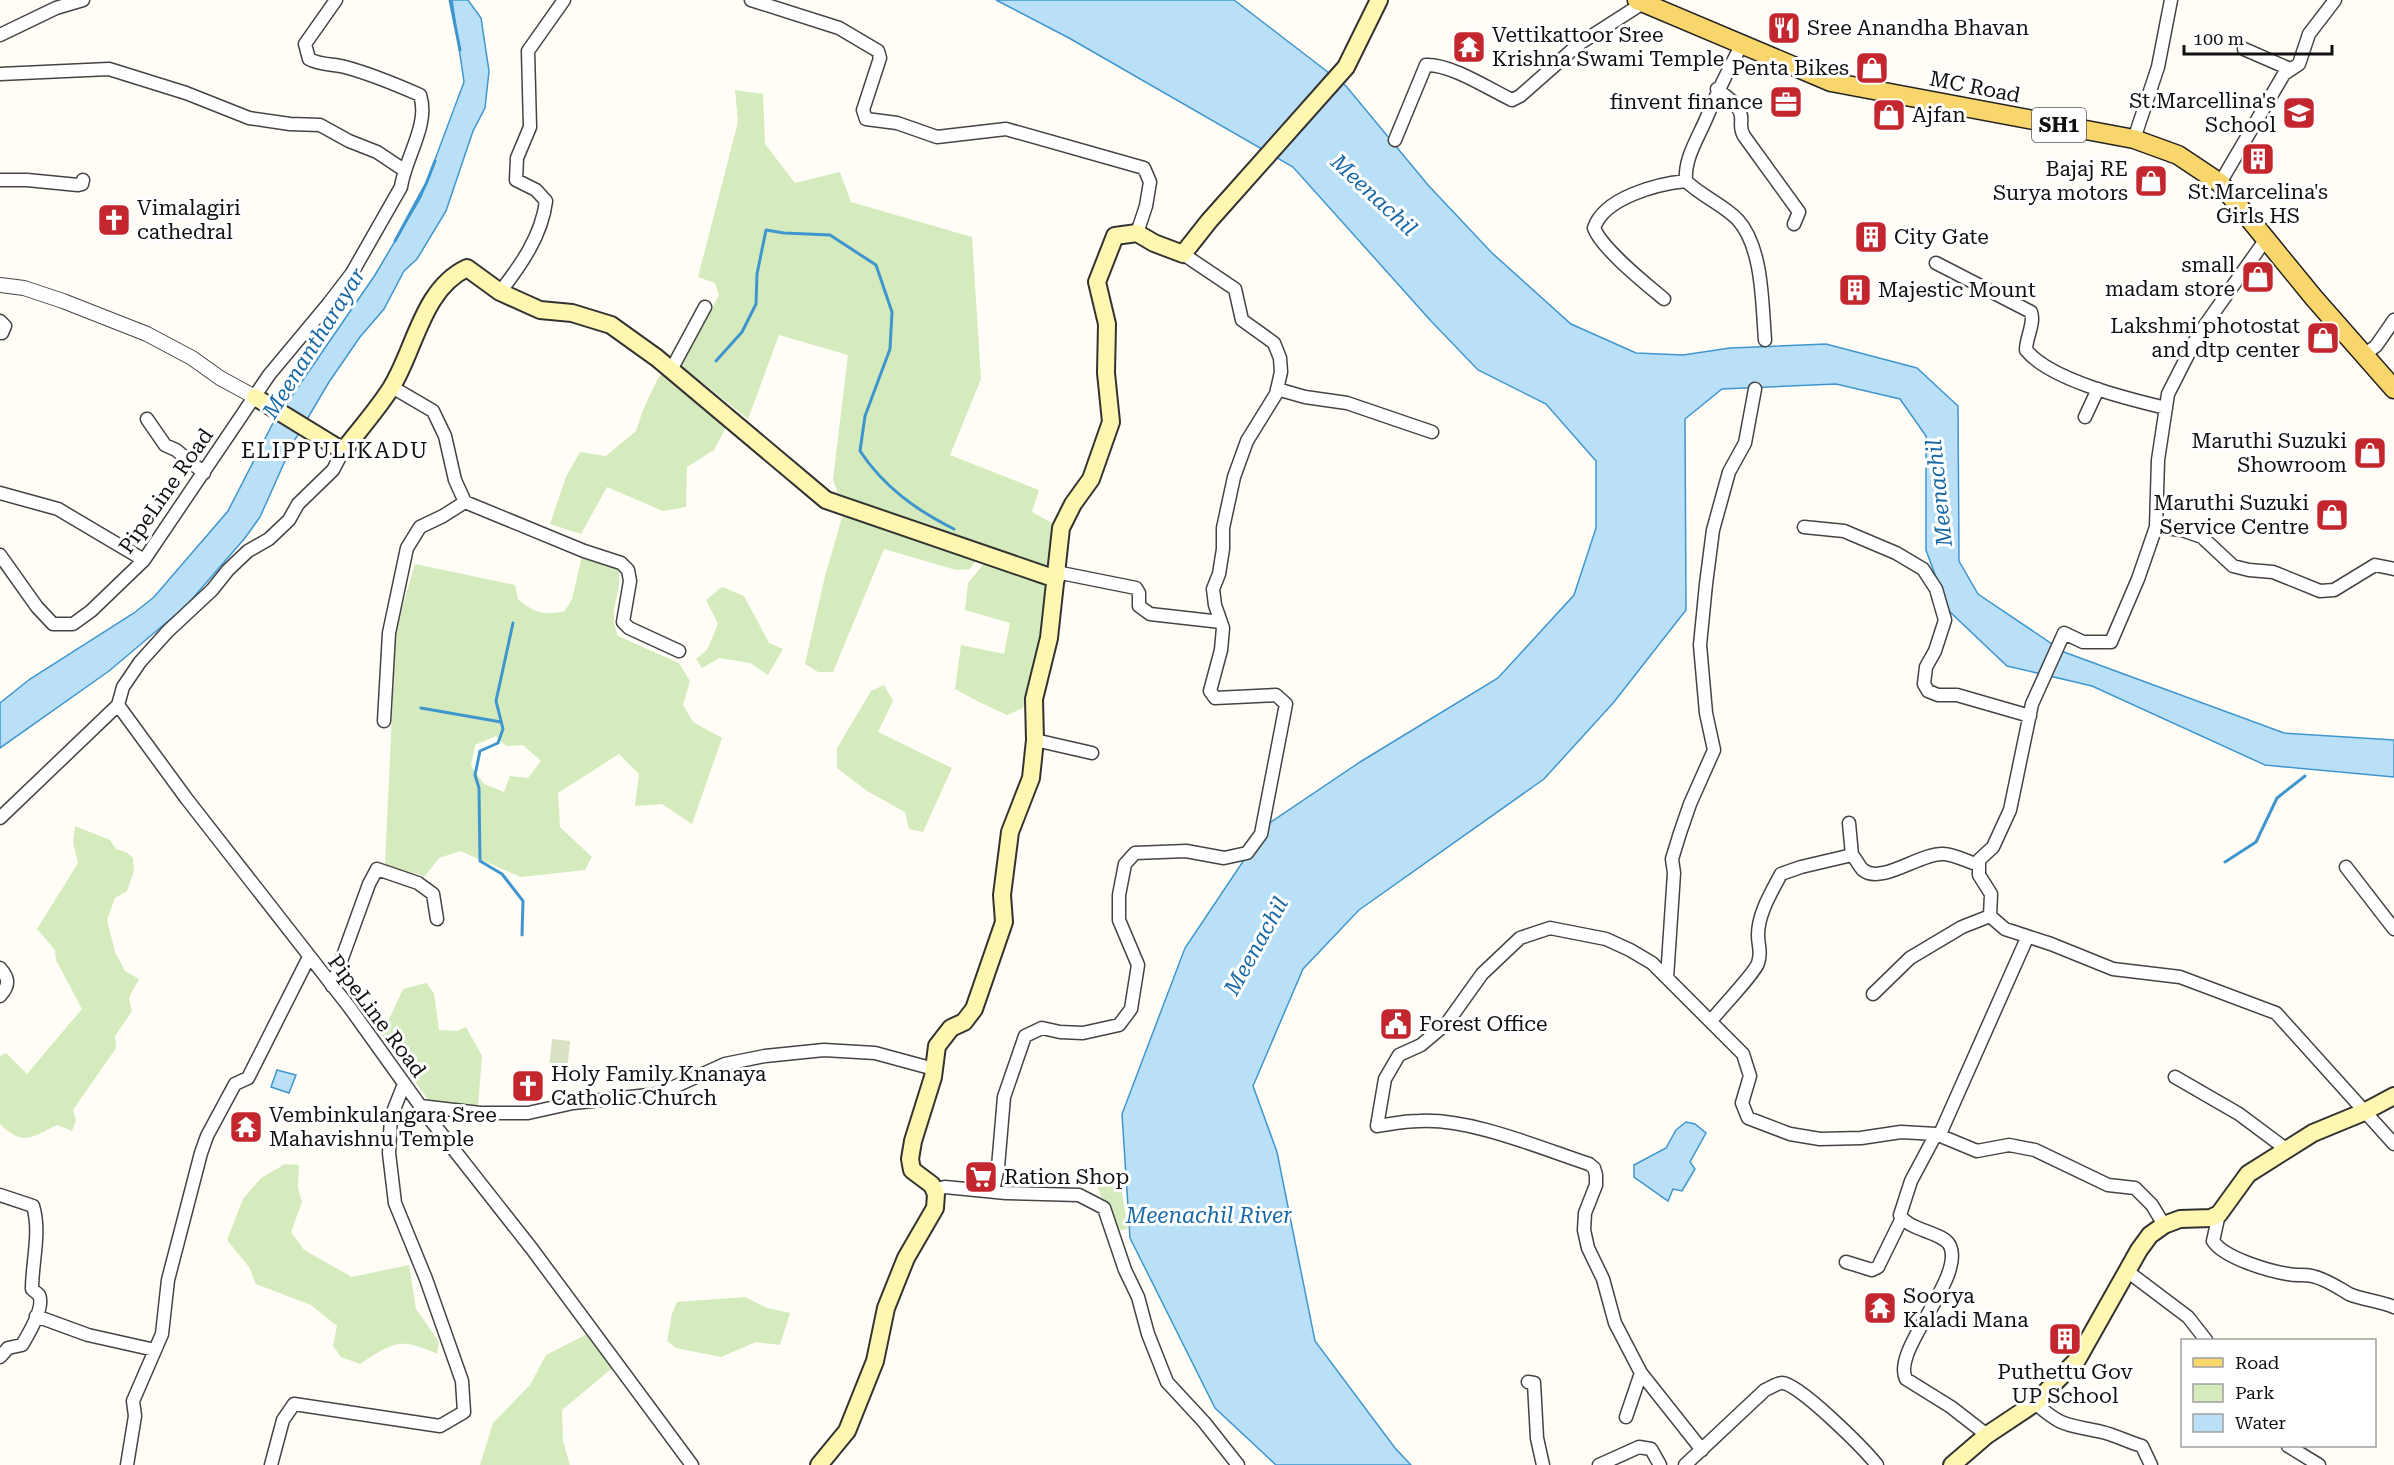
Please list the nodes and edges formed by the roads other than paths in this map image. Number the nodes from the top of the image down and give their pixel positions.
1 (83, 0) edge
2 (336, 0) edge
3 (564, 0) edge
4 (752, 0) edge
5 (1378, 0) edge
6 (2171, 0) edge
7 (2335, 0) edge
8 (1640, 1) edge
9 (0, 35) edge
10 (1741, 46) junction
11 (2244, 49) dead end
12 (2290, 69) junction
13 (0, 74) edge
14 (1717, 89) junction
15 (2134, 139) junction
16 (1395, 140) dead end
17 (404, 170) junction
18 (0, 180) edge
19 (83, 180) dead end
20 (1686, 182) junction
21 (2220, 183) junction
22 (1794, 224) dead end
23 (1137, 233) junction
24 (2266, 239) junction
25 (1183, 254) junction
26 (1936, 263) dead end
27 (0, 285) edge
28 (500, 292) junction
29 (1664, 299) dead end
30 (705, 307) dead end
31 (2394, 320) edge
32 (1765, 340) dead end
33 (2365, 354) junction
34 (671, 370) junction
35 (392, 387) junction
36 (1277, 389) junction
37 (1755, 389) dead end
38 (2098, 389) junction
39 (2394, 389) edge
40 (255, 397) junction
41 (2166, 408) junction
42 (2085, 417) dead end
43 (147, 419) dead end
44 (1432, 432) dead end
45 (343, 451) junction
46 (204, 473) junction
47 (0, 493) edge
48 (465, 502) junction
49 (1804, 527) dead end
50 (2156, 527) junction
51 (0, 555) edge
52 (144, 560) junction
53 (2394, 569) edge
54 (1056, 575) junction
55 (1221, 622) junction
56 (679, 651) dead end
57 (118, 705) junction
58 (2030, 716) junction
59 (384, 721) dead end
60 (1035, 740) junction
61 (1092, 753) dead end
62 (0, 818) edge
63 (1849, 823) dead end
64 (1852, 855) junction
65 (1979, 865) junction
66 (2346, 867) dead end
67 (1990, 916) junction
68 (437, 919) dead end
69 (2394, 928) edge
70 (2027, 938) junction
71 (309, 957) junction
72 (0, 968) edge
73 (1667, 978) junction
74 (332, 986) junction
75 (1873, 994) dead end
76 (0, 996) edge
77 (1711, 1021) junction
78 (934, 1069) junction
79 (2175, 1077) dead end
80 (404, 1084) junction
81 (2394, 1096) edge
82 (420, 1106) junction
83 (2364, 1112) junction
84 (1938, 1134) junction
85 (2394, 1144) edge
86 (2286, 1149) junction
87 (934, 1190) junction
88 (993, 1191) junction
89 (0, 1195) edge
90 (2219, 1214) junction
91 (1902, 1218) junction
92 (2163, 1225) junction
93 (1846, 1262) dead end
94 (2127, 1271) junction
95 (2394, 1307) edge
96 (36, 1316) junction
97 (2204, 1339) edge
98 (155, 1350) junction
99 (0, 1357) edge
100 (1641, 1373) junction
101 (1528, 1382) dead end
102 (2035, 1404) junction
103 (1626, 1417) dead end
104 (1988, 1435) junction
105 (2290, 1447) edge
106 (1702, 1450) junction
107 (128, 1465) edge
108 (271, 1465) edge
109 (692, 1465) edge
110 (819, 1465) edge
111 (1238, 1465) edge
112 (1543, 1465) edge
113 (1599, 1465) edge
114 (1660, 1465) edge
115 (1685, 1465) edge
116 (1877, 1465) edge
117 (1952, 1465) edge
118 (2151, 1465) edge
119 (2319, 1465) edge

1 - 9 street
2 - 17 street, PipeLine Road
3 - 28 street
4 - 23 street
5 - 25 main road
6 - 15 street
7 - 12 street
8 - 10 main road, MC Road / SH1
8 - 16 street
10 - 14 street
10 - 15 main road, MC Road / SH1
11 - 12 street
12 - 21 street
13 - 17 street
14 - 20 street
14 - 22 street
15 - 21 main road, MC Road / SH1
17 - 40 street, PipeLine Road
18 - 19 street
20 - 29 street
20 - 32 street
21 - 24 main road, MC Road / SH1
23 - 25 main road
23 - 54 main road
24 - 33 main road, MC Road / SH1
24 - 41 street
25 - 36 street
26 - 38 street
27 - 40 street
28 - 34 main road
28 - 35 main road
30 - 34 street
31 - 33 street
33 - 39 main road, MC Road / SH1
34 - 54 main road
35 - 45 main road
35 - 48 street
36 - 44 street
36 - 55 street
37 - 73 street
38 - 41 street
38 - 42 street
40 - 45 main road
40 - 46 street, PipeLine Road
41 - 50 street
43 - 46 street
45 - 57 street
46 - 52 street, PipeLine Road
47 - 52 street
48 - 56 street
48 - 59 street
49 - 58 street
50 - 53 street
50 - 58 street
51 - 52 street, PipeLine Road
54 - 55 street
54 - 60 main road
55 - 88 street
57 - 62 street
57 - 71 street, PipeLine Road
58 - 65 street
60 - 61 street
60 - 78 main road
63 - 64 street
64 - 65 street
64 - 77 street
65 - 67 street
66 - 69 street
67 - 70 street
67 - 75 street
68 - 74 street
70 - 83 street
70 - 84 street
71 - 74 street, PipeLine Road
71 - 98 street
72 - 76 street
73 - 77 street
73 - 100 street
74 - 80 street, PipeLine Road
77 - 84 street
78 - 82 street
78 - 87 main road
79 - 86 street
80 - 82 street, PipeLine Road
80 - 108 street
81 - 83 main road
82 - 109 street, PipeLine Road
83 - 85 street
83 - 86 main road
84 - 91 street
84 - 92 street
86 - 90 main road
87 - 88 street
87 - 110 main road
88 - 111 street
89 - 96 street
90 - 92 main road
90 - 95 street
91 - 93 street
91 - 104 street
92 - 94 main road
94 - 97 street
94 - 102 main road
96 - 98 street
96 - 99 street
98 - 107 street
100 - 103 street
100 - 106 street
101 - 112 street
102 - 104 main road
102 - 118 street
104 - 117 main road
105 - 119 street
106 - 115 street
106 - 116 street
113 - 114 street

